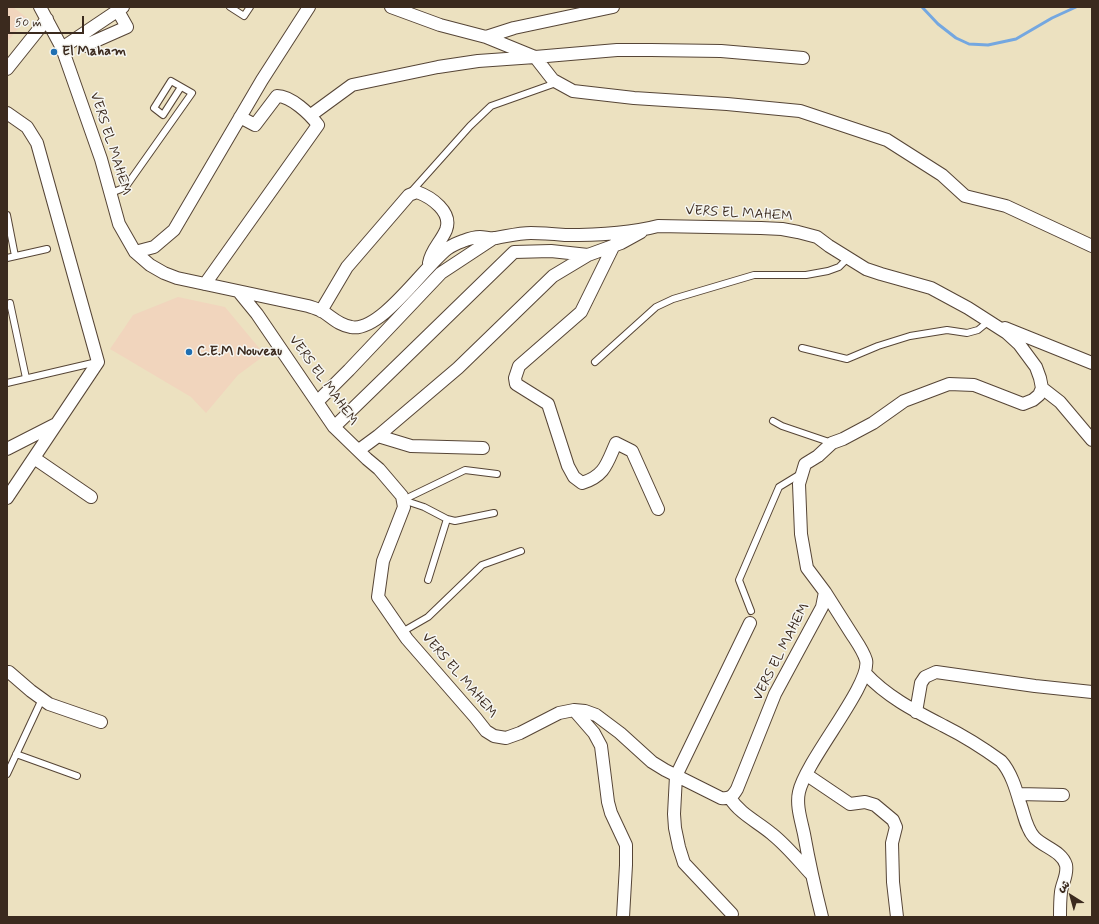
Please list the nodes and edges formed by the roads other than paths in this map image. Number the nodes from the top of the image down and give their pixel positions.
1 (40, 7) edge
2 (250, 7) edge
3 (309, 7) edge
4 (391, 7) edge
5 (613, 7) edge
6 (234, 8) edge
7 (121, 9) edge
8 (47, 19) junction
9 (80, 36) junction
10 (486, 37) junction
11 (62, 48) junction
12 (536, 57) junction
13 (803, 58) dead end
14 (7, 69) edge
15 (558, 83) junction
16 (181, 87) junction
17 (7, 113) edge
18 (311, 115) junction
19 (240, 117) junction
20 (111, 192) junction
21 (409, 195) junction
22 (7, 218) edge
23 (647, 229) junction
24 (494, 238) junction
25 (614, 245) junction
26 (1092, 246) edge
27 (47, 249) dead end
28 (135, 252) junction
29 (588, 255) junction
30 (15, 256) junction
31 (7, 258) edge
32 (848, 258) junction
33 (428, 266) junction
34 (205, 284) junction
35 (239, 292) junction
36 (10, 303) dead end
37 (321, 311) junction
38 (989, 321) junction
39 (802, 348) dead end
40 (98, 362) junction
41 (595, 362) dead end
42 (1092, 363) edge
43 (26, 378) junction
44 (7, 383) edge
45 (1042, 388) junction
46 (317, 402) junction
47 (773, 421) dead end
48 (56, 424) junction
49 (334, 427) junction
50 (378, 436) junction
51 (1092, 440) edge
52 (832, 443) junction
53 (483, 448) dead end
54 (7, 449) edge
55 (359, 450) junction
56 (34, 458) junction
57 (803, 472) junction
58 (497, 474) dead end
59 (90, 497) dead end
60 (7, 498) edge
61 (403, 500) junction
62 (658, 509) dead end
63 (494, 513) dead end
64 (447, 519) junction
65 (521, 551) dead end
66 (428, 580) dead end
67 (825, 592) junction
68 (751, 617) joint
69 (402, 632) junction
70 (7, 672) edge
71 (865, 673) junction
72 (1092, 692) edge
73 (42, 699) junction
74 (574, 710) junction
75 (916, 712) junction
76 (101, 722) dead end
77 (16, 754) junction
78 (7, 774) edge
79 (807, 775) junction
80 (77, 776) dead end
81 (676, 776) junction
82 (1018, 794) junction
83 (1063, 795) dead end
84 (730, 798) junction
85 (812, 875) junction
86 (732, 914) dead end
87 (623, 917) edge
88 (822, 917) edge
89 (897, 917) edge
90 (1060, 917) edge

1 - 8 street, VERS EL MAHEM
2 - 6 lane
3 - 19 street
4 - 10 street
5 - 10 street
7 - 9 street
7 - 9 street
8 - 11 street, VERS EL MAHEM
8 - 14 street
9 - 11 street
10 - 12 street
11 - 20 street, VERS EL MAHEM
12 - 13 street
12 - 15 street
12 - 18 street
15 - 21 lane
15 - 26 street
16 - 16 lane
16 - 20 lane
17 - 40 street
18 - 19 street
18 - 34 street
19 - 28 street
20 - 28 street, VERS EL MAHEM
21 - 33 street
21 - 37 street
22 - 30 lane
23 - 24 street, VERS EL MAHEM
23 - 25 street
23 - 32 street, VERS EL MAHEM
24 - 33 street, VERS EL MAHEM
24 - 46 street
25 - 29 street
25 - 62 street
27 - 30 lane
28 - 34 street, VERS EL MAHEM
29 - 49 street
29 - 50 street
30 - 31 lane
32 - 38 street, VERS EL MAHEM
32 - 41 lane
33 - 37 street, VERS EL MAHEM
34 - 35 street, VERS EL MAHEM
35 - 37 street, VERS EL MAHEM
35 - 46 street, VERS EL MAHEM
36 - 43 lane
38 - 39 lane
38 - 42 street
38 - 45 street, VERS EL MAHEM
40 - 43 lane
40 - 48 street
43 - 44 lane
45 - 51 street
45 - 52 street
46 - 49 street, VERS EL MAHEM
47 - 52 lane
48 - 54 street
48 - 56 street
49 - 55 street, VERS EL MAHEM
50 - 53 street
50 - 55 street
52 - 57 street
55 - 61 street, VERS EL MAHEM
56 - 59 street
56 - 60 street
57 - 67 street, VERS EL MAHEM
57 - 68 lane
58 - 61 lane
61 - 64 lane
61 - 69 street, VERS EL MAHEM
63 - 64 lane
64 - 66 lane
65 - 69 lane
67 - 71 street
67 - 84 street, VERS EL MAHEM
68 - 81 street
69 - 74 street, VERS EL MAHEM
70 - 73 street
71 - 75 street
71 - 79 street
72 - 75 street
73 - 76 street
73 - 77 lane
74 - 81 street, VERS EL MAHEM
74 - 87 street
75 - 82 street
77 - 78 lane
77 - 80 lane
79 - 85 street
79 - 89 street
81 - 84 street, VERS EL MAHEM
81 - 86 street
82 - 83 street
82 - 90 street
84 - 85 street
85 - 88 street

